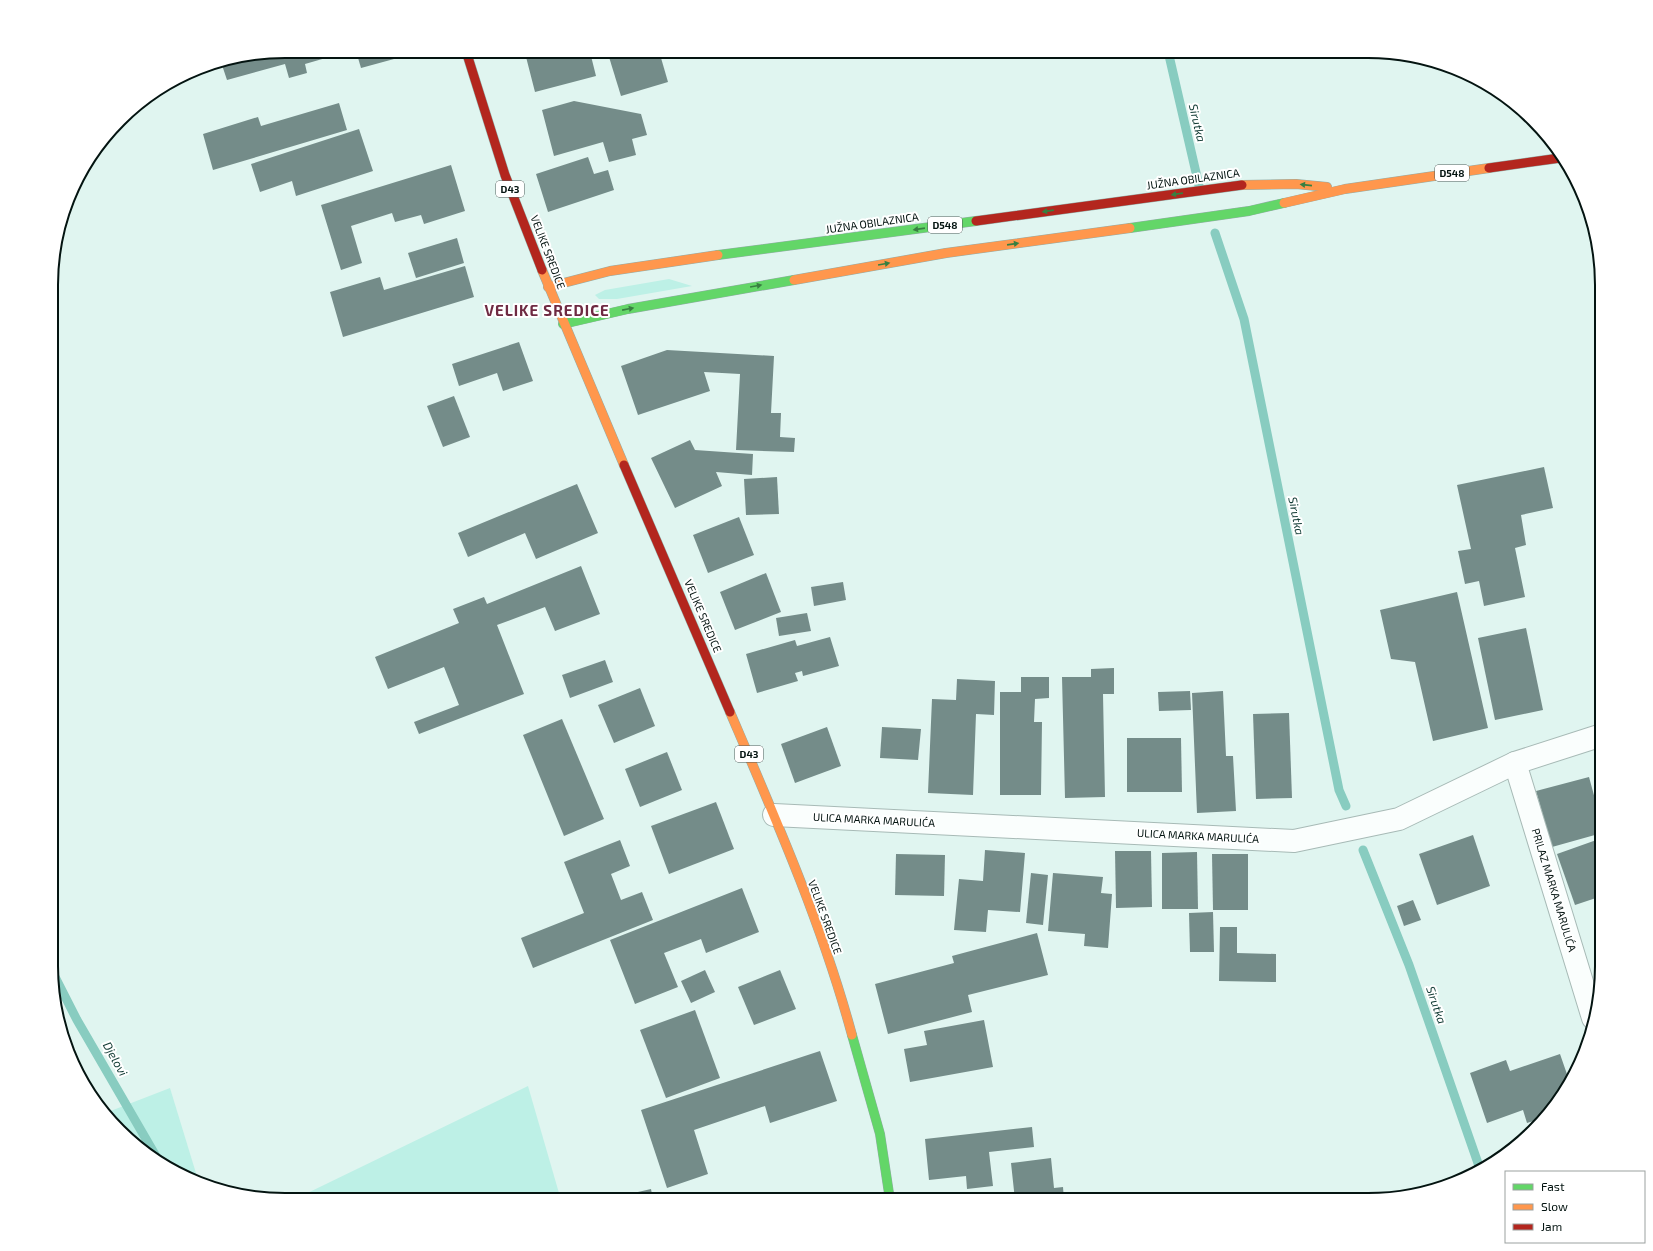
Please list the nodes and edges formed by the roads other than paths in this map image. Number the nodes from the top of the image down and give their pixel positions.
1 (468, 58) edge
2 (1557, 158) edge
3 (1345, 189) junction
4 (548, 288) junction
5 (563, 324) junction
6 (1595, 737) edge
7 (1515, 763) junction
8 (774, 815) junction
9 (1591, 1011) edge
10 (889, 1193) edge

1 - 4 main road, VELIKE SREDICE / D43
2 - 3 main road, JUŽNA OBILAZNICA / D548
3 -> 4 main road, JUŽNA OBILAZNICA / D548
5 -> 3 main road, JUŽNA OBILAZNICA / D548
4 - 5 main road, VELIKE SREDICE / D43
5 - 8 main road, VELIKE SREDICE / D43
6 - 7 street, ULICA MARKA MARULIĆA
7 - 8 street, ULICA MARKA MARULIĆA
7 - 9 street, PRILAZ MARKA MARULIĆA
8 - 10 main road, VELIKE SREDICE / D43

